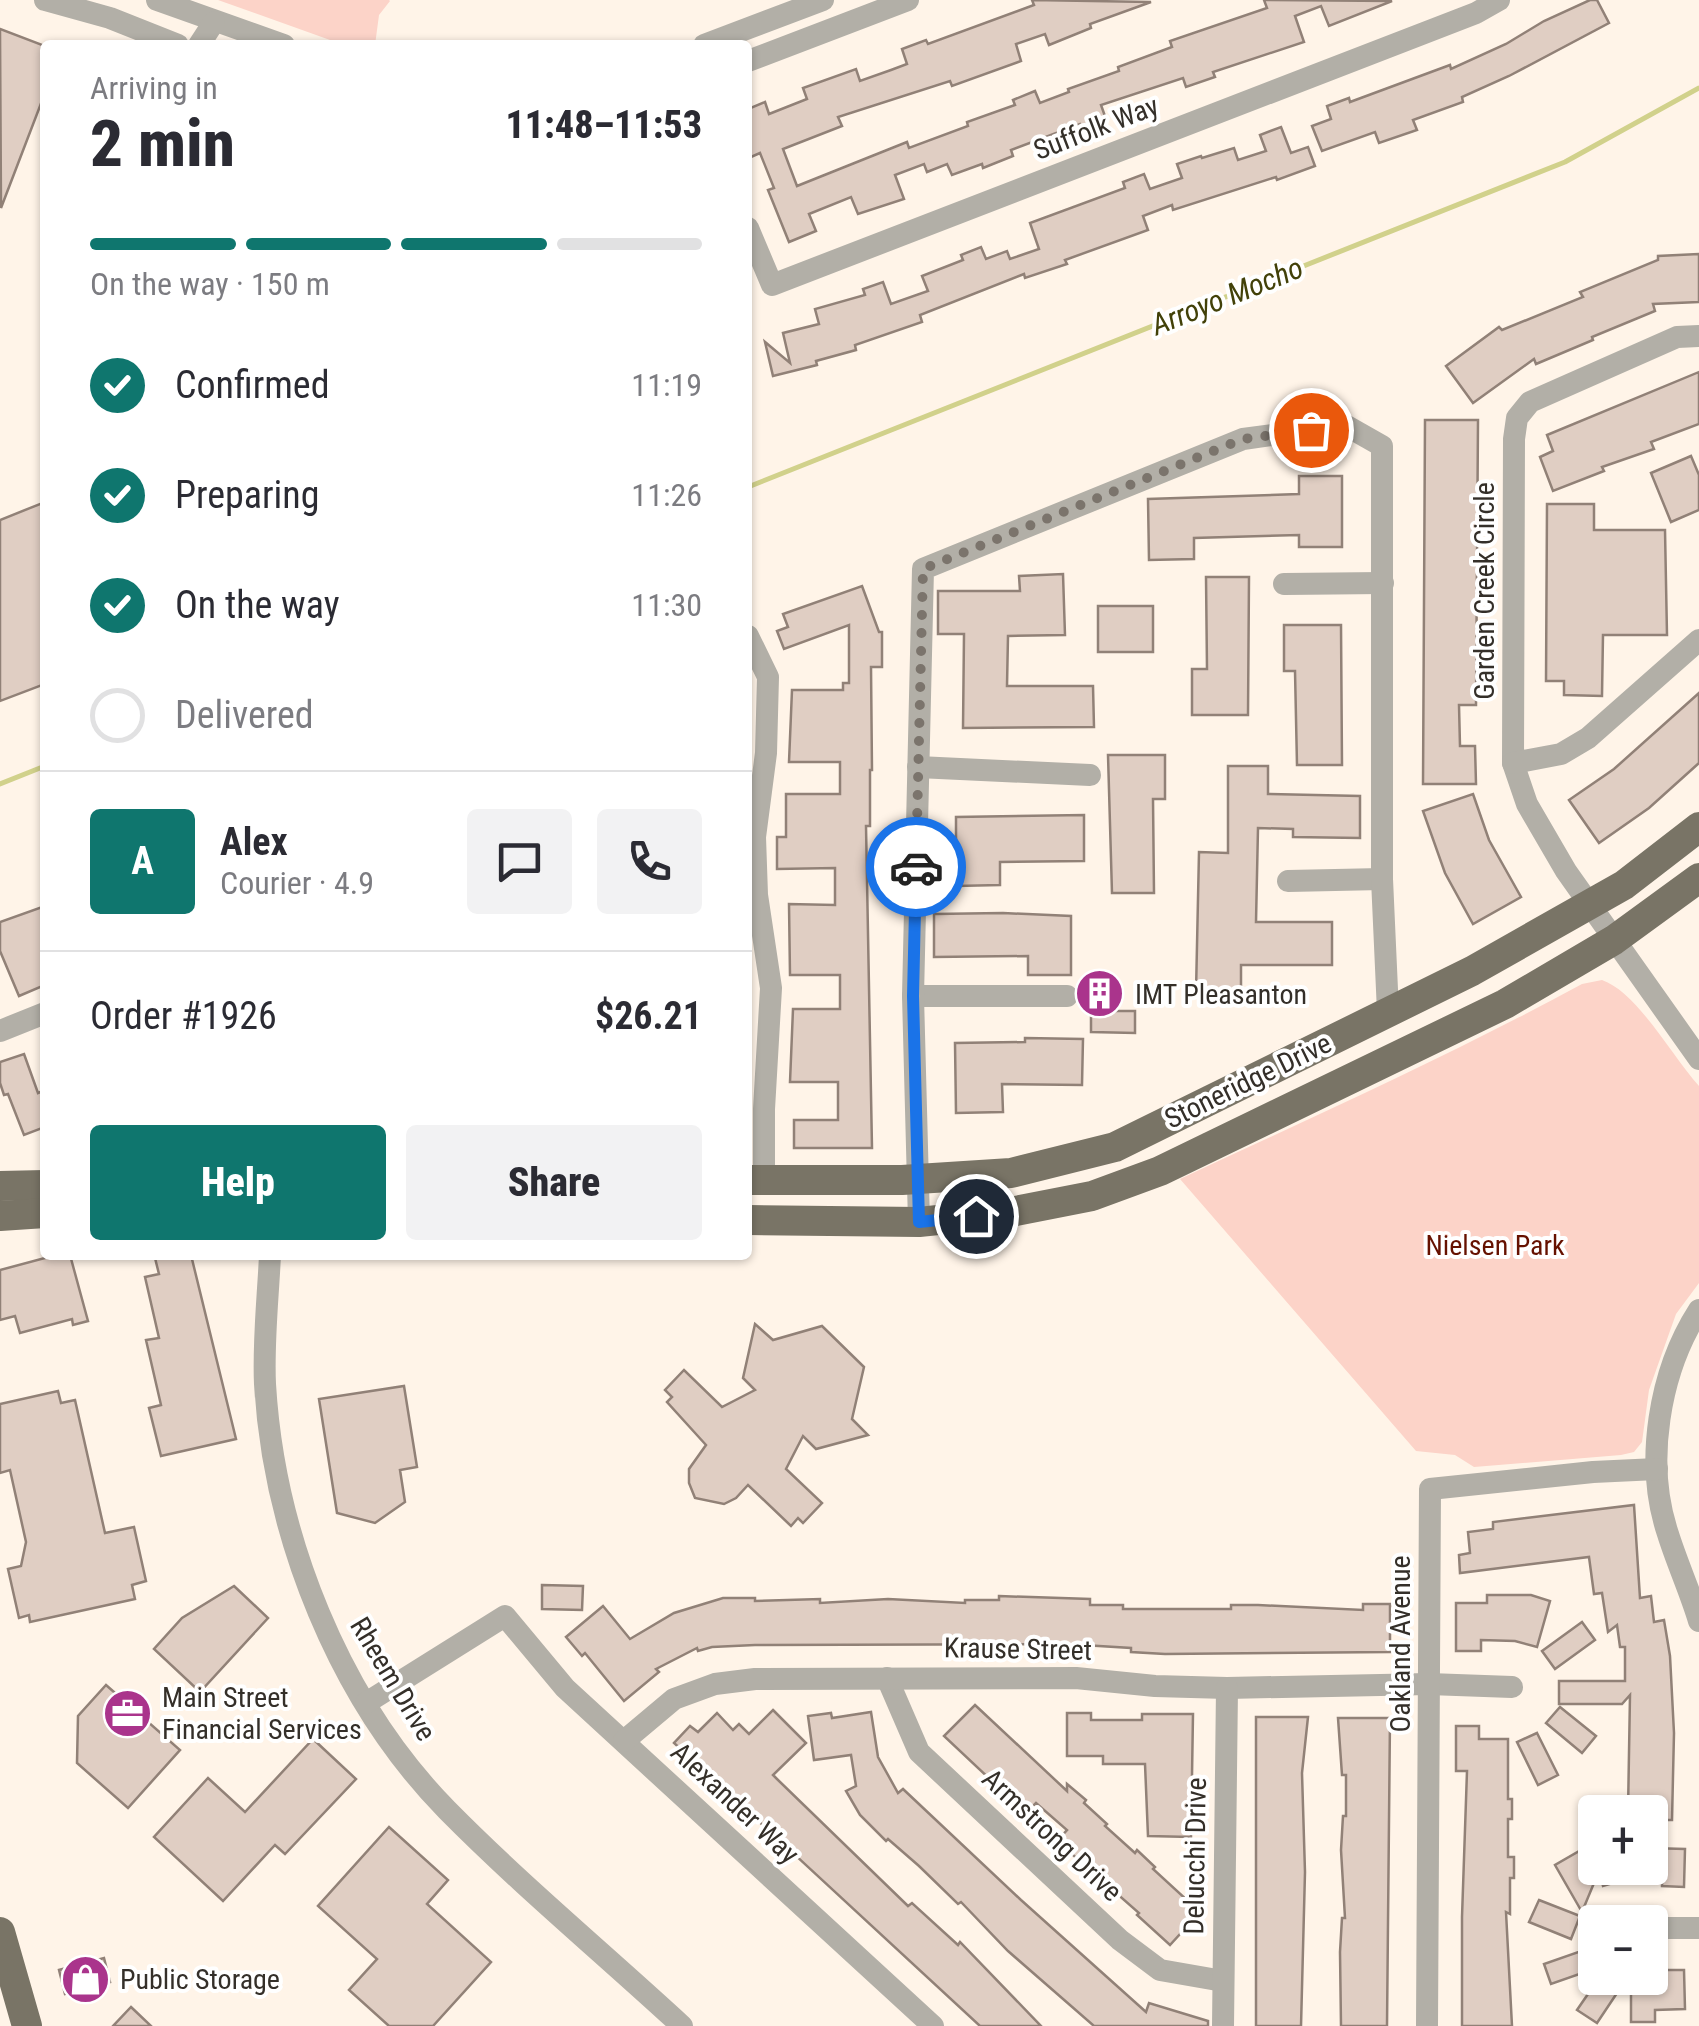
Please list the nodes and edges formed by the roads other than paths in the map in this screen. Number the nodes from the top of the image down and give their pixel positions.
1 (45, 0) edge
2 (157, 0) edge
3 (823, 0) edge
4 (908, 0) edge
5 (1498, 0) edge
6 (214, 22) junction
7 (165, 40) edge
8 (203, 40) edge
9 (269, 40) edge
10 (717, 40) edge
11 (752, 59) edge
12 (752, 238) edge
13 (1699, 336) edge
14 (1383, 583) junction
15 (1284, 584) dead end
16 (1699, 640) edge
17 (752, 644) edge
18 (1513, 763) junction
19 (918, 767) junction
20 (1090, 775) dead end
21 (1699, 827) edge
22 (1699, 878) edge
23 (1382, 879) junction
24 (1288, 881) dead end
25 (1592, 904) junction
26 (1614, 940) junction
27 (913, 996) junction
28 (1067, 996) dead end
29 (1388, 1012) junction
30 (40, 1015) edge
31 (0, 1031) edge
32 (758, 1034) edge
33 (1699, 1059) edge
34 (918, 1179) junction
35 (756, 1180) edge
36 (40, 1185) edge
37 (0, 1186) edge
38 (40, 1213) edge
39 (0, 1216) edge
40 (752, 1220) edge
41 (919, 1222) junction
42 (270, 1260) edge
43 (1699, 1310) edge
44 (1657, 1470) junction
45 (1699, 1621) edge
46 (887, 1678) junction
47 (1430, 1684) junction
48 (1512, 1687) dead end
49 (1227, 1688) junction
50 (366, 1703) junction
51 (624, 1741) junction
52 (1668, 1928) edge
53 (1699, 1928) edge
54 (0, 1932) edge
55 (1224, 1981) junction
56 (21, 2024) edge
57 (682, 2026) edge
58 (933, 2026) edge
59 (1223, 2026) edge
60 (1427, 2026) edge

1 - 7 street
2 - 6 street
3 - 10 street
4 - 11 street
5 - 12 street, Suffolk Way
6 - 8 street
6 - 9 street
13 - 18 street, Garden Creek Circle
14 - 15 street
14 - 19 street
14 - 23 street
16 - 18 street
17 - 32 street
18 - 25 street, Garden Creek Circle
19 - 20 street
19 - 27 street
21 - 25 main road, Stoneridge Drive
22 - 26 main road, Stoneridge Drive
23 - 24 street
23 - 29 street
25 - 26 street, Garden Creek Circle
25 - 29 main road, Stoneridge Drive
26 - 33 street, Garden Creek Circle
26 - 41 main road, Stoneridge Drive
27 - 28 street
27 - 34 street
29 - 34 main road, Stoneridge Drive
30 - 31 street
32 - 35 street
34 - 35 main road, Stoneridge Drive
34 - 41 street
36 - 37 main road
38 - 39 main road
40 - 41 main road, Stoneridge Drive
42 - 50 street, Rheem Drive
43 - 44 street
44 - 45 street
44 - 47 street, Oakland Avenue
46 - 49 street, Krause Street
46 - 51 street, Krause Street
46 - 55 street, Armstrong Drive
47 - 48 street, Krause Street
47 - 49 street, Krause Street
47 - 60 street, Oakland Avenue
49 - 55 street, Delucchi Drive
50 - 51 street, Alexander Way
50 - 57 street, Rheem Drive
51 - 58 street, Alexander Way
52 - 53 street
54 - 56 main road
55 - 59 street, Delucchi Drive

